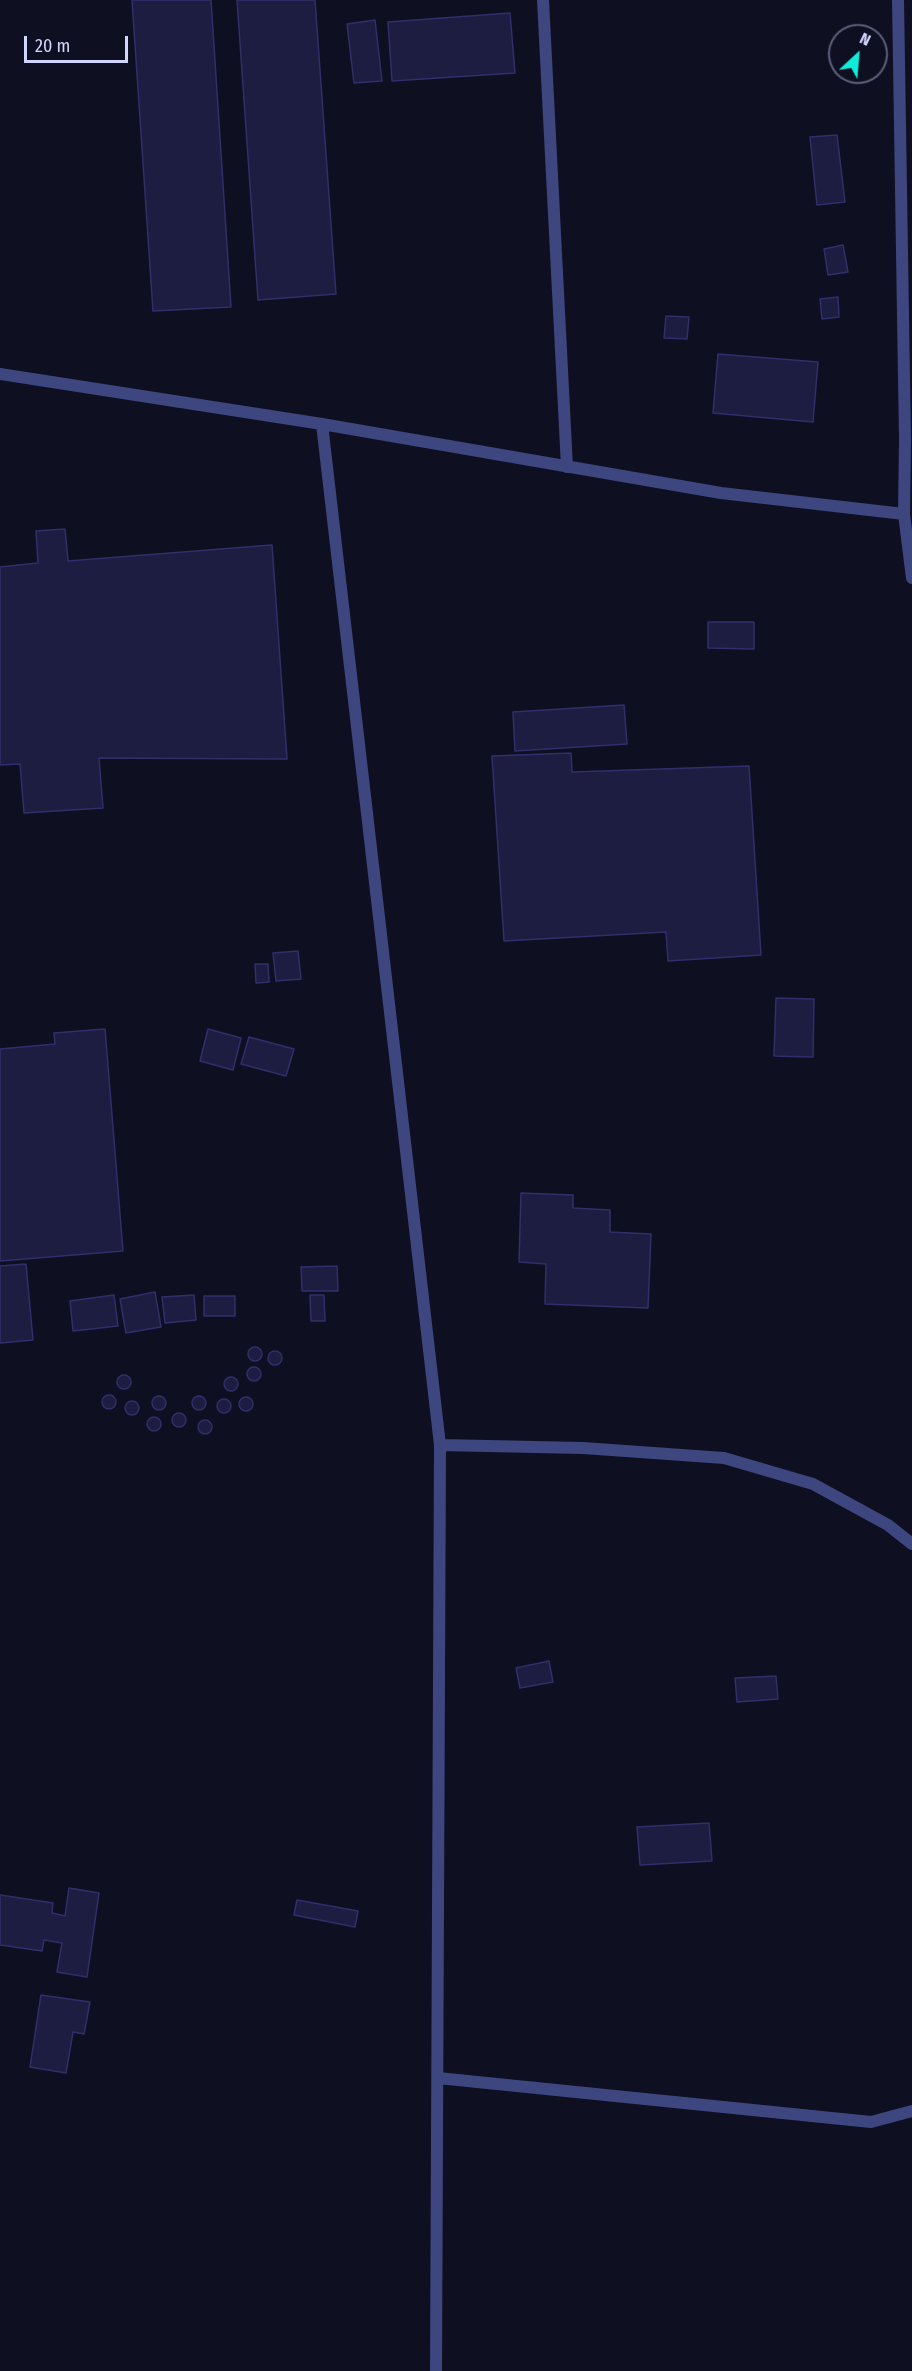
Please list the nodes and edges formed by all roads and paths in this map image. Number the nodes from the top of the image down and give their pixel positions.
1 (543, 0) edge
2 (898, 0) edge
3 (0, 374) edge
4 (322, 424) junction
5 (567, 467) junction
6 (904, 514) junction
7 (912, 578) edge
8 (440, 1445) junction
9 (912, 1544) edge
10 (438, 2078) junction
11 (912, 2111) edge
12 (436, 2371) edge

1 - 5 street
2 - 6 street
3 - 4 street
4 - 5 street
4 - 8 street
5 - 6 street
6 - 7 street
8 - 9 street
8 - 10 street
10 - 11 street
10 - 12 street

